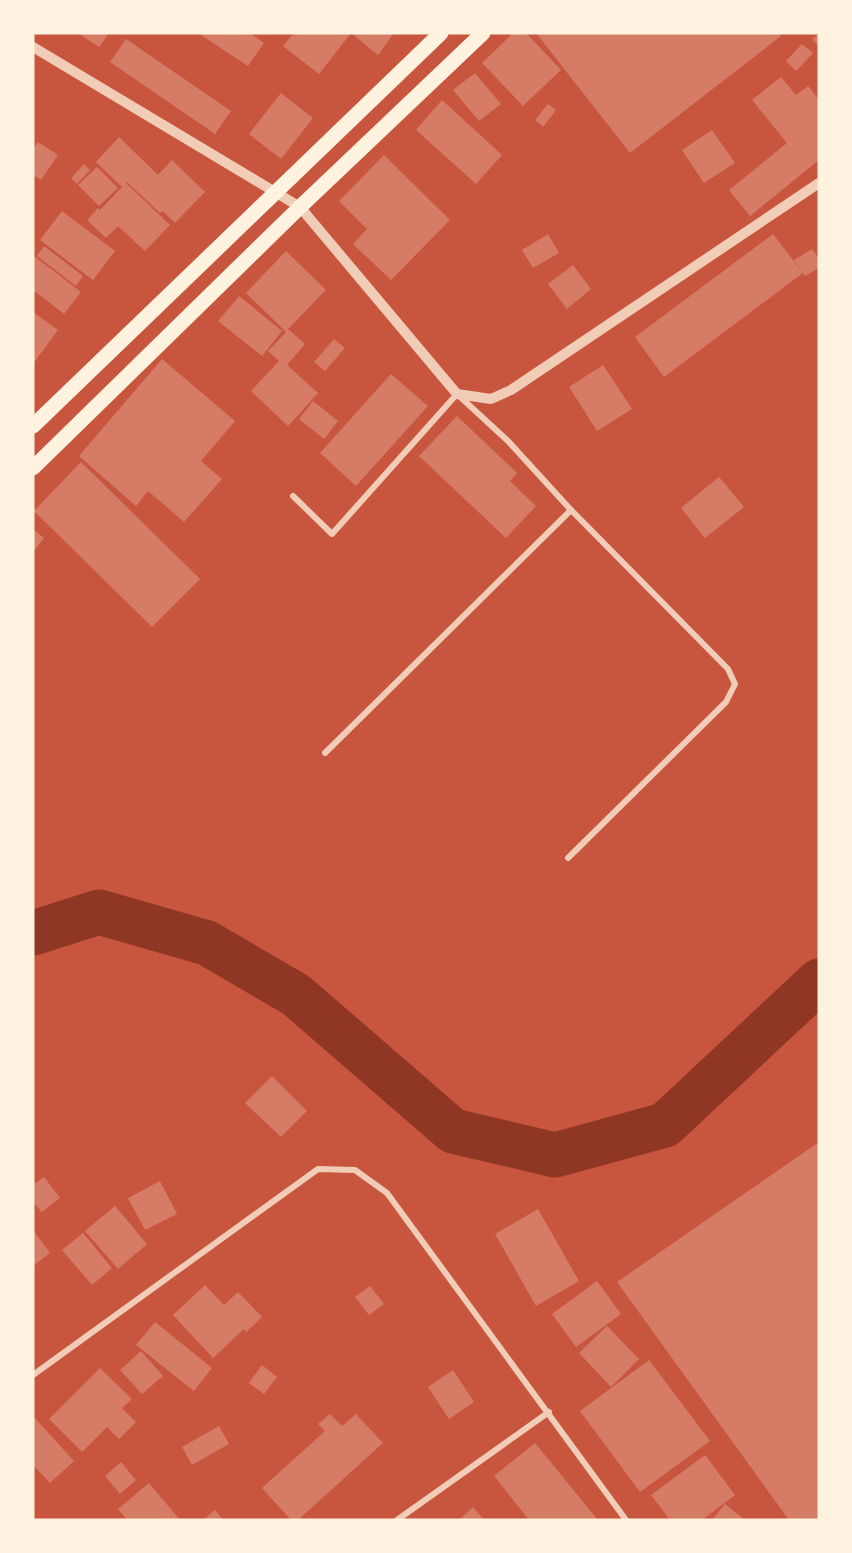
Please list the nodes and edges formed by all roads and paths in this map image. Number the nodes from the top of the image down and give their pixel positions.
1 (441, 33) edge
2 (483, 33) edge
3 (33, 47) edge
4 (819, 183) edge
5 (276, 193) junction
6 (300, 207) junction
7 (178, 287) junction
8 (197, 308) junction
9 (457, 394) junction
10 (33, 426) edge
11 (33, 468) edge
12 (293, 496) dead end
13 (571, 510) junction
14 (325, 753) dead end
15 (568, 858) dead end
16 (33, 1375) edge
17 (549, 1412) junction
18 (397, 1520) edge
19 (626, 1520) edge

1 - 5 main road
2 - 6 main road
3 - 5 street
4 - 9 street
5 - 6 street
5 - 7 main road
6 - 8 main road
6 - 9 street
7 - 8 main road
7 - 10 main road
8 - 11 main road
9 - 12 street
9 - 13 street
13 - 14 street
13 - 15 street
16 - 17 street
17 - 18 street
17 - 19 street

